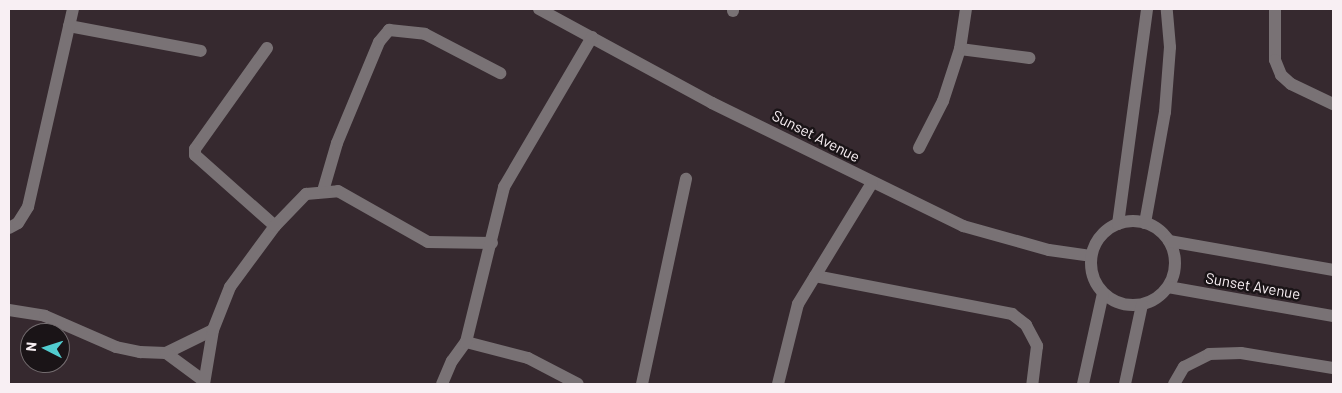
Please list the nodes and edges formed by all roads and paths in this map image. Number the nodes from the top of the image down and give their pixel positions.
1 (73, 9) edge
2 (539, 9) edge
3 (966, 9) edge
4 (1147, 9) edge
5 (1166, 9) edge
6 (1275, 9) edge
7 (69, 26) junction
8 (592, 37) junction
9 (267, 48) dead end
10 (960, 50) junction
11 (200, 51) dead end
12 (1029, 58) dead end
13 (500, 73) dead end
14 (1333, 104) edge
15 (919, 148) dead end
16 (686, 179) dead end
17 (872, 183) junction
18 (324, 191) junction
19 (1145, 223) junction
20 (1118, 224) junction
21 (275, 226) junction
22 (9, 228) edge
23 (1169, 241) junction
24 (492, 243) junction
25 (1092, 256) junction
26 (1333, 270) edge
27 (815, 276) junction
28 (1168, 287) junction
29 (1103, 294) junction
30 (1142, 304) junction
31 (9, 310) edge
32 (1333, 316) edge
33 (213, 330) junction
34 (466, 342) junction
35 (166, 353) junction
36 (1333, 368) edge
37 (204, 383) edge
38 (442, 384) edge
39 (578, 384) edge
40 (642, 384) edge
41 (778, 384) edge
42 (1032, 384) edge
43 (1083, 384) edge
44 (1125, 384) edge
45 (1174, 384) edge

1 - 7 street
2 - 8 street, Sunset Avenue
3 - 10 street
4 - 20 street
5 - 19 street
6 - 14 street
7 - 11 street
7 - 22 street
8 - 17 street, Sunset Avenue
8 - 24 street
9 - 21 street
10 - 12 street
10 - 15 street
13 - 18 street
16 - 40 street
17 - 25 street, Sunset Avenue
17 - 27 street
18 - 21 street
18 - 24 street
19 - 20 street
19 - 23 street
20 - 25 street
21 - 33 street
23 - 26 street, Sunset Avenue
23 - 28 street
24 - 34 street
25 - 29 street
27 - 41 street
27 - 42 street
28 - 30 street
28 - 32 street, Sunset Avenue
29 - 30 street
29 - 43 street
30 - 44 street
31 - 35 street
33 - 35 street
33 - 37 street
34 - 38 street
34 - 39 street
35 - 37 street
36 - 45 street

